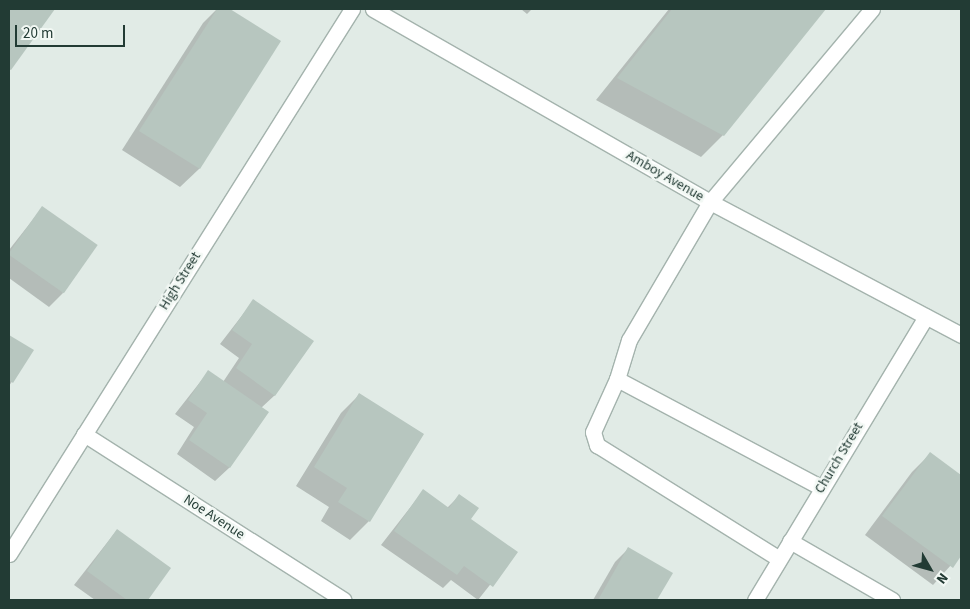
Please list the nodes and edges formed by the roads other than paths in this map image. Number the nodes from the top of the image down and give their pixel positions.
1 (352, 9) edge
2 (373, 9) edge
3 (872, 9) edge
4 (710, 202) junction
5 (926, 317) junction
6 (954, 332) edge
7 (961, 344) edge
8 (617, 379) junction
9 (84, 434) junction
10 (820, 488) junction
11 (790, 541) junction
12 (9, 554) edge
13 (778, 558) junction
14 (344, 600) edge
15 (755, 600) edge
16 (892, 600) edge

1 - 9 street, High Street
2 - 4 street, Amboy Avenue
3 - 4 street
4 - 5 street, Amboy Avenue
4 - 8 street
5 - 6 street, Amboy Avenue
5 - 10 street, Church Street
6 - 7 street
8 - 10 street
8 - 13 street
9 - 12 street, High Street
9 - 14 street, Noe Avenue
10 - 11 street, Church Street
11 - 13 street, Church Street
11 - 16 street
13 - 15 street, Church Street

